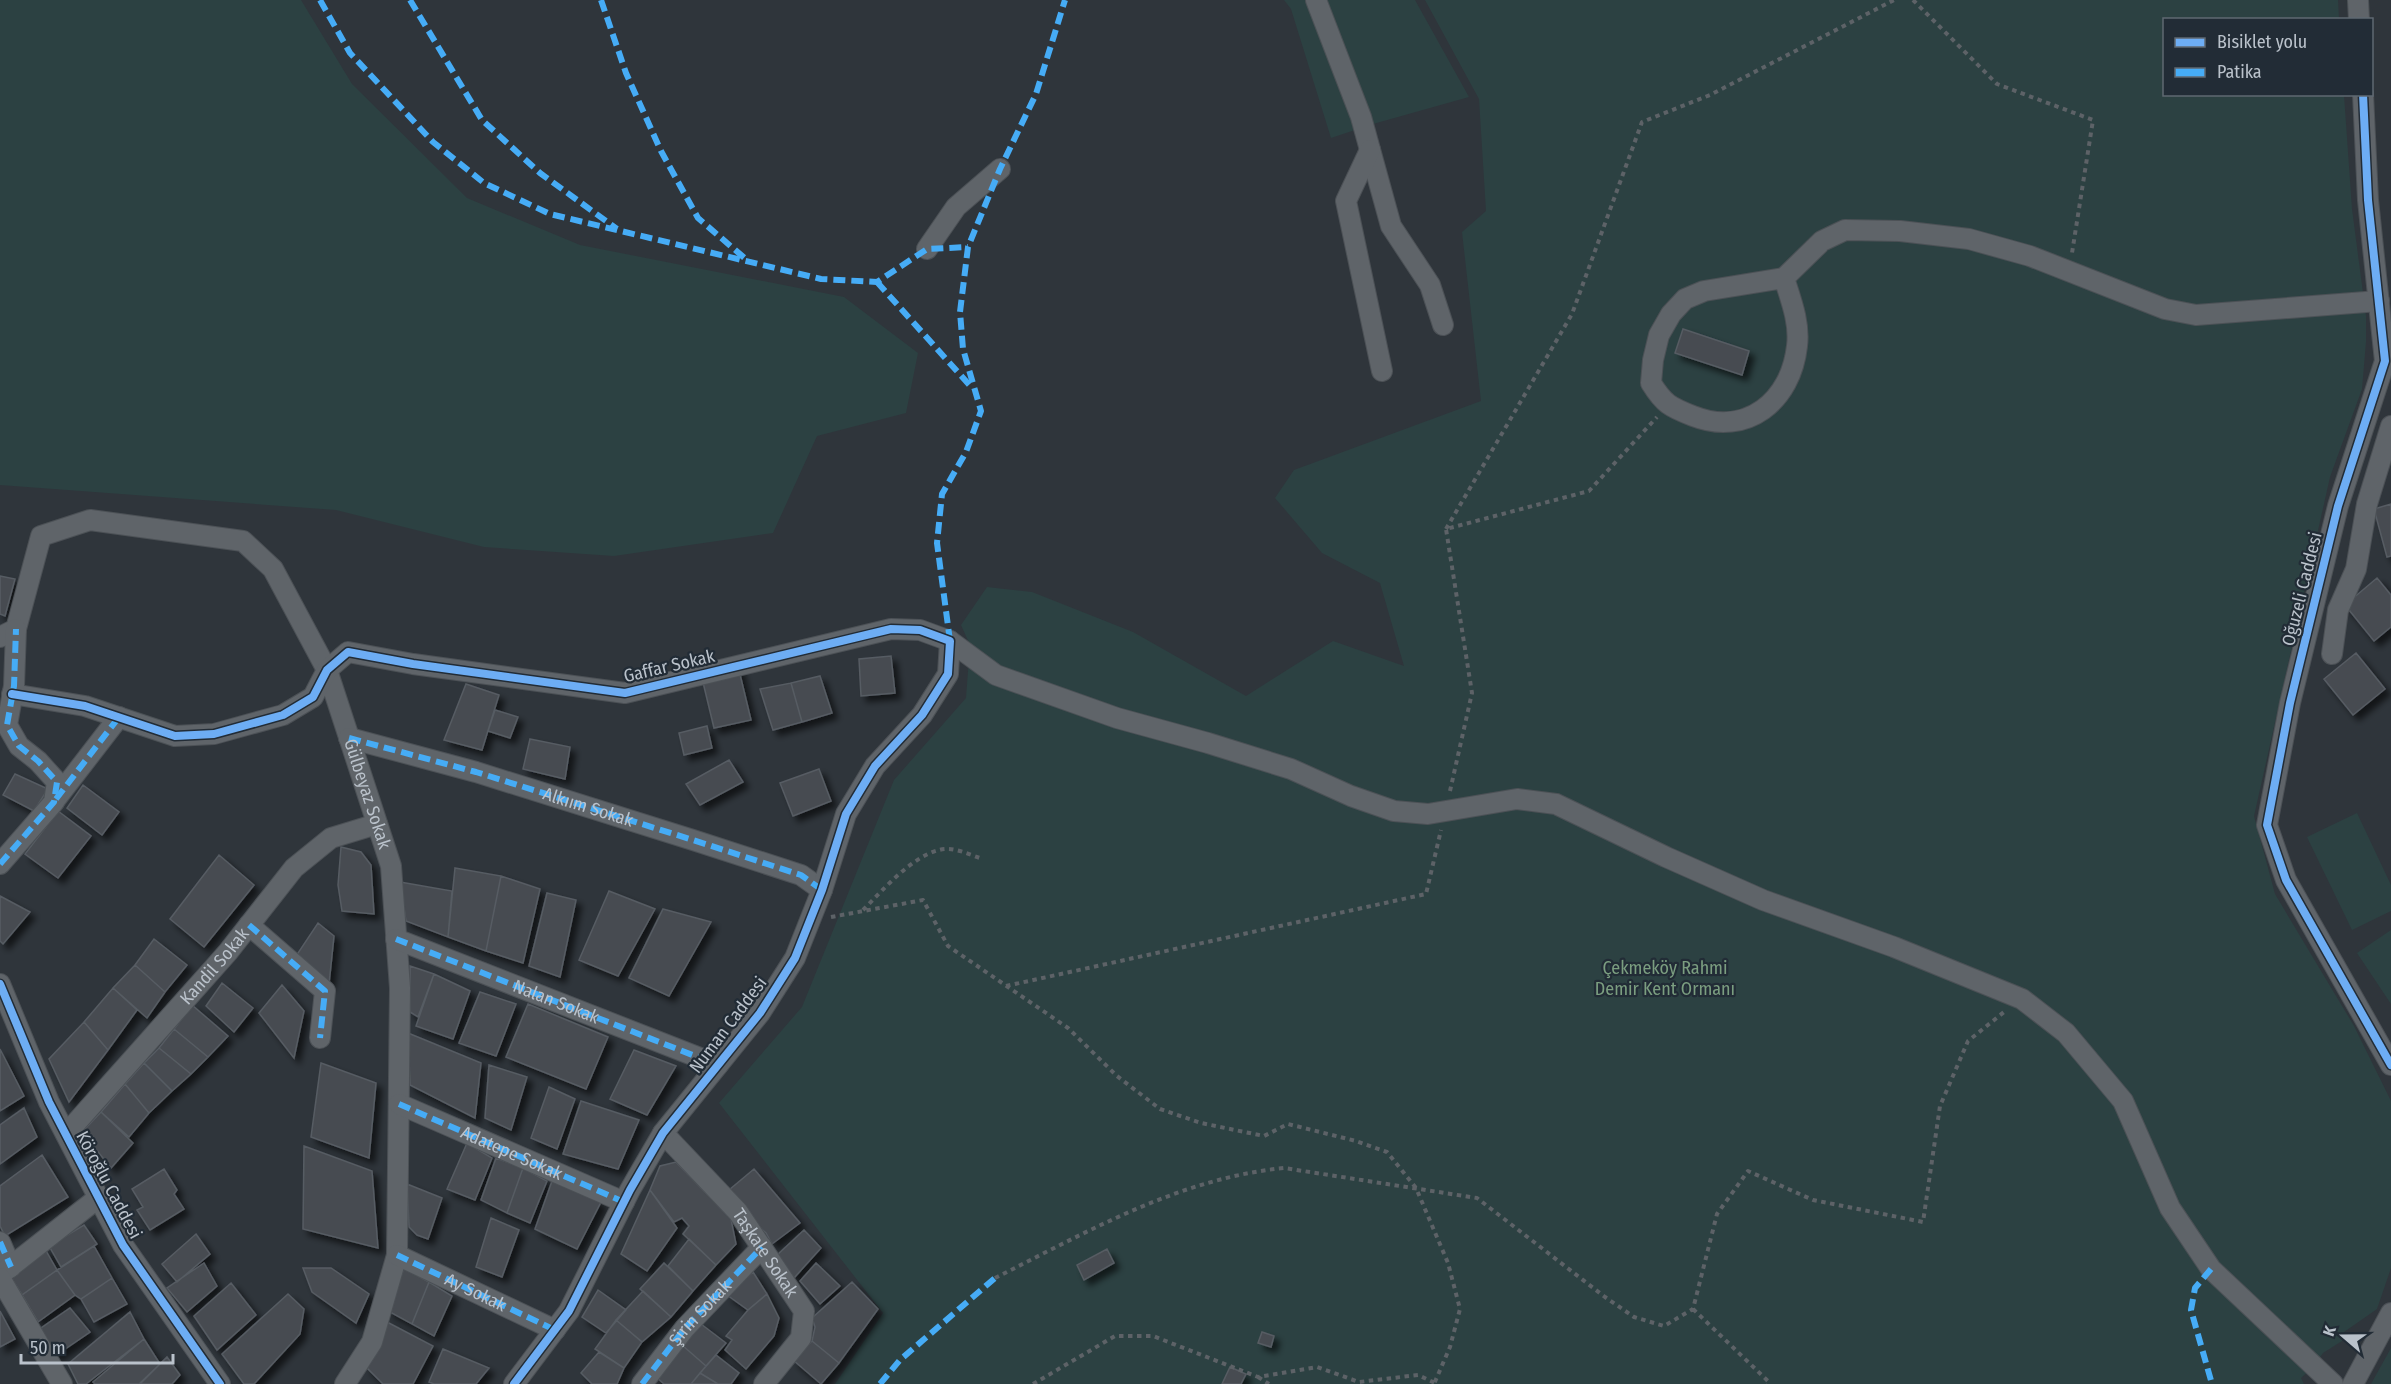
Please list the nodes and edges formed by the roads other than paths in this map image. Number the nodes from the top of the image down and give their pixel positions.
1 (1316, 0) edge
2 (2358, 0) edge
3 (2359, 18) edge
4 (2363, 96) edge
5 (1370, 150) junction
6 (1000, 169) dead end
7 (927, 249) dead end
8 (1784, 278) junction
9 (2379, 300) junction
10 (1443, 325) dead end
11 (1382, 371) dead end
12 (2391, 426) edge
13 (8, 633) edge
14 (950, 641) junction
15 (2332, 654) dead end
16 (327, 669) junction
17 (12, 694) junction
18 (119, 717) junction
19 (349, 738) junction
20 (54, 802) junction
21 (377, 825) junction
22 (0, 864) edge
23 (822, 890) junction
24 (249, 925) junction
25 (396, 939) junction
26 (0, 984) edge
27 (320, 1038) dead end
28 (718, 1065) junction
29 (2391, 1065) edge
30 (399, 1104) junction
31 (663, 1133) junction
32 (66, 1134) junction
33 (98, 1198) junction
34 (624, 1202) junction
35 (0, 1242) edge
36 (762, 1247) junction
37 (397, 1255) junction
38 (4, 1273) edge
39 (2391, 1313) edge
40 (555, 1330) junction
41 (62, 1384) edge
42 (220, 1384) edge
43 (345, 1384) edge
44 (514, 1384) edge
45 (642, 1384) edge
46 (764, 1384) edge
47 (2332, 1384) edge
48 (2353, 1384) edge

1 - 5 street
2 - 3 street
4 - 9 street, Oğuzeli Caddesi
5 - 10 street
5 - 11 street
6 - 7 street
8 - 8 street
8 - 9 street
9 - 29 street, Oğuzeli Caddesi
12 - 15 street
13 - 16 street, Gülbeyaz Sokak
13 - 17 street
14 - 16 street, Gaffar Sokak
14 - 23 street, Numan Caddesi
14 - 47 street, Gaffar Sokak
16 - 18 street
16 - 19 street, Gülbeyaz Sokak
17 - 18 street
17 - 20 street
18 - 20 street
19 - 21 street, Gülbeyaz Sokak
19 - 23 street, Alkıım Sokak
20 - 22 street
21 - 24 street, Kandil Sokak
21 - 25 street, Gülbeyaz Sokak
23 - 28 street, Numan Caddesi
24 - 27 street
24 - 32 street, Kandil Sokak
25 - 28 street, Nalan Sokak
25 - 30 street, Gülbeyaz Sokak
26 - 32 street, Köroğlu Caddesi
28 - 31 street, Numan Caddesi
30 - 34 street, Adatepe Sokak
30 - 37 street, Gülbeyaz Sokak
31 - 34 street, Numan Caddesi
31 - 36 street, Taşkale Sokak
32 - 33 street, Köroğlu Caddesi
33 - 38 street
33 - 42 street, Köroğlu Caddesi
34 - 40 street, Numan Caddesi
35 - 38 street
36 - 45 street, Şirin Sokak
36 - 46 street, Taşkale Sokak
37 - 40 street, Ay Sokak
37 - 43 street, Gülbeyaz Sokak
38 - 41 street
39 - 48 street
40 - 44 street, Numan Caddesi

